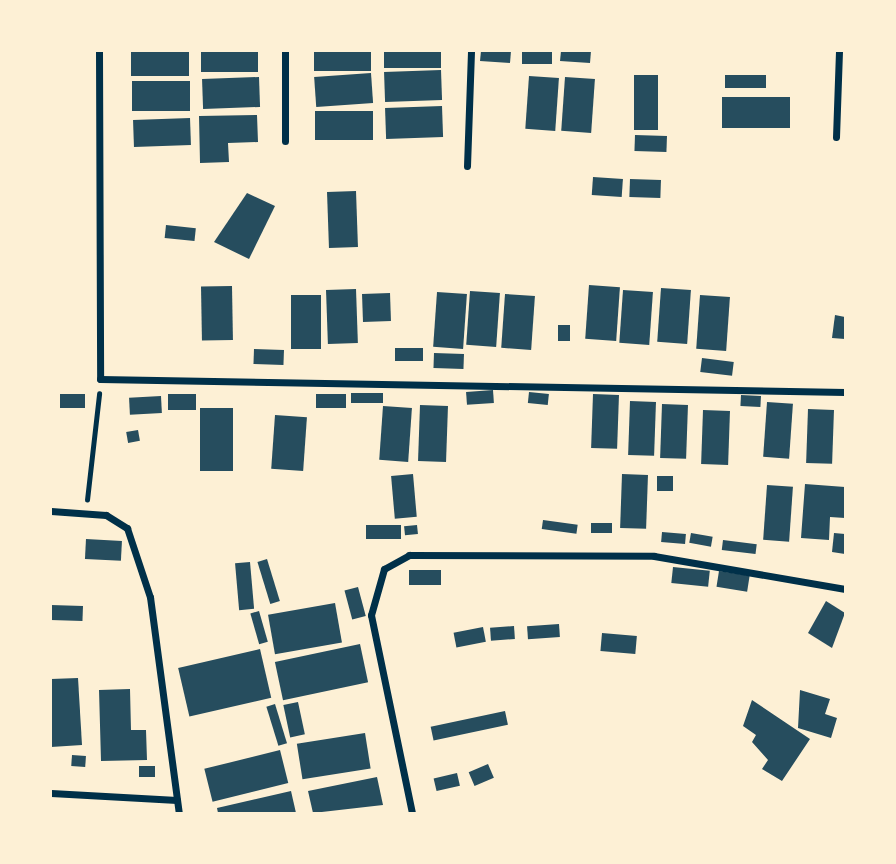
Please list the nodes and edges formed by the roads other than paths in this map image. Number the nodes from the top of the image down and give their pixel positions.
1 (99, 51) edge
2 (285, 51) edge
3 (471, 51) edge
4 (839, 51) edge
5 (836, 137) dead end
6 (285, 141) dead end
7 (467, 166) dead end
8 (845, 392) edge
9 (51, 511) edge
10 (845, 589) edge
11 (51, 793) edge
12 (177, 800) junction
13 (179, 813) edge
14 (412, 813) edge

1 - 8 street
2 - 6 street
3 - 7 street
4 - 5 street
9 - 12 street
10 - 14 street
11 - 12 street
12 - 13 street

